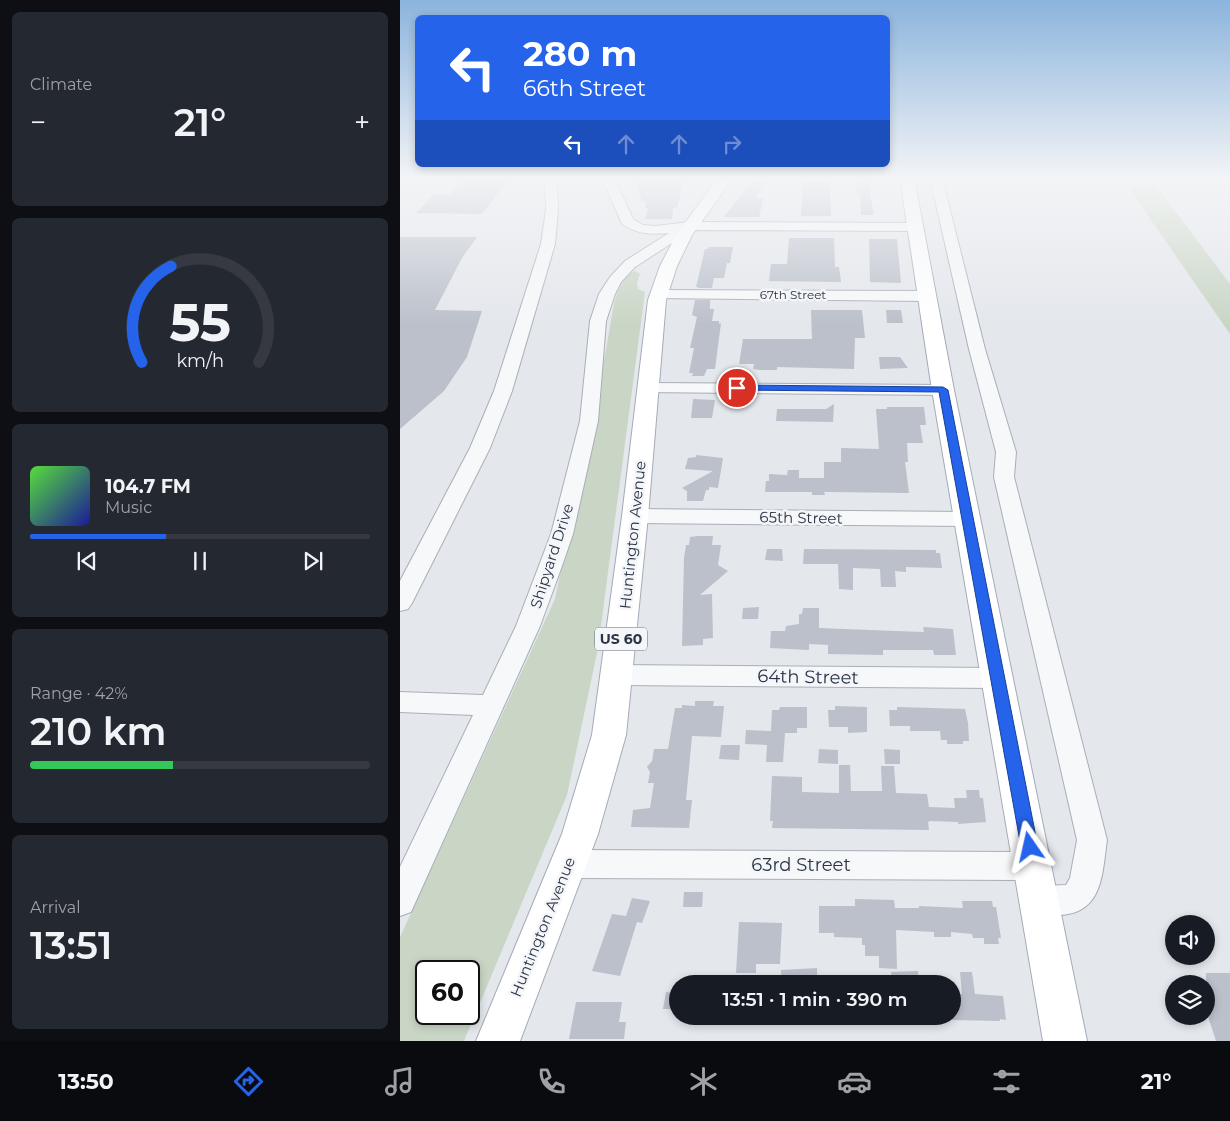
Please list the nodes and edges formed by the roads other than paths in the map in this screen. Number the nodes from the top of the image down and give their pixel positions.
1 (689, 226) edge
2 (550, 227) edge
3 (637, 227) edge
4 (683, 227) edge
5 (688, 227) edge
6 (820, 227) edge
7 (915, 227) joint
8 (948, 227) edge
9 (659, 294) junction
10 (926, 296) junction
11 (648, 388) junction
12 (943, 390) junction
13 (635, 516) junction
14 (968, 519) junction
15 (400, 603) edge
16 (618, 675) junction
17 (998, 678) junction
18 (400, 702) edge
19 (491, 706) junction
20 (568, 864) junction
21 (1033, 866) junction
22 (400, 900) edge
23 (1039, 901) junction
24 (498, 1041) edge
25 (1065, 1041) edge

1 - 9 main road, Huntington Avenue / US 60
2 - 15 street
3 - 4 street
5 - 19 street, Shipyard Drive
6 - 7 street
7 - 10 main road
8 - 23 street
9 - 10 street, 67th Street
9 - 11 main road, Huntington Avenue / US 60
10 - 12 main road
11 - 12 street
11 - 13 main road, Huntington Avenue / US 60
12 - 14 main road
13 - 14 street, 65th Street
13 - 16 main road, Huntington Avenue / US 60
14 - 17 main road
16 - 17 street, 64th Street
16 - 20 main road, Huntington Avenue / US 60
17 - 21 main road
18 - 19 street
19 - 22 street, Shipyard Drive
20 - 21 street, 63rd Street
20 - 24 main road, Huntington Avenue / US 60
21 - 23 main road
23 - 25 main road

